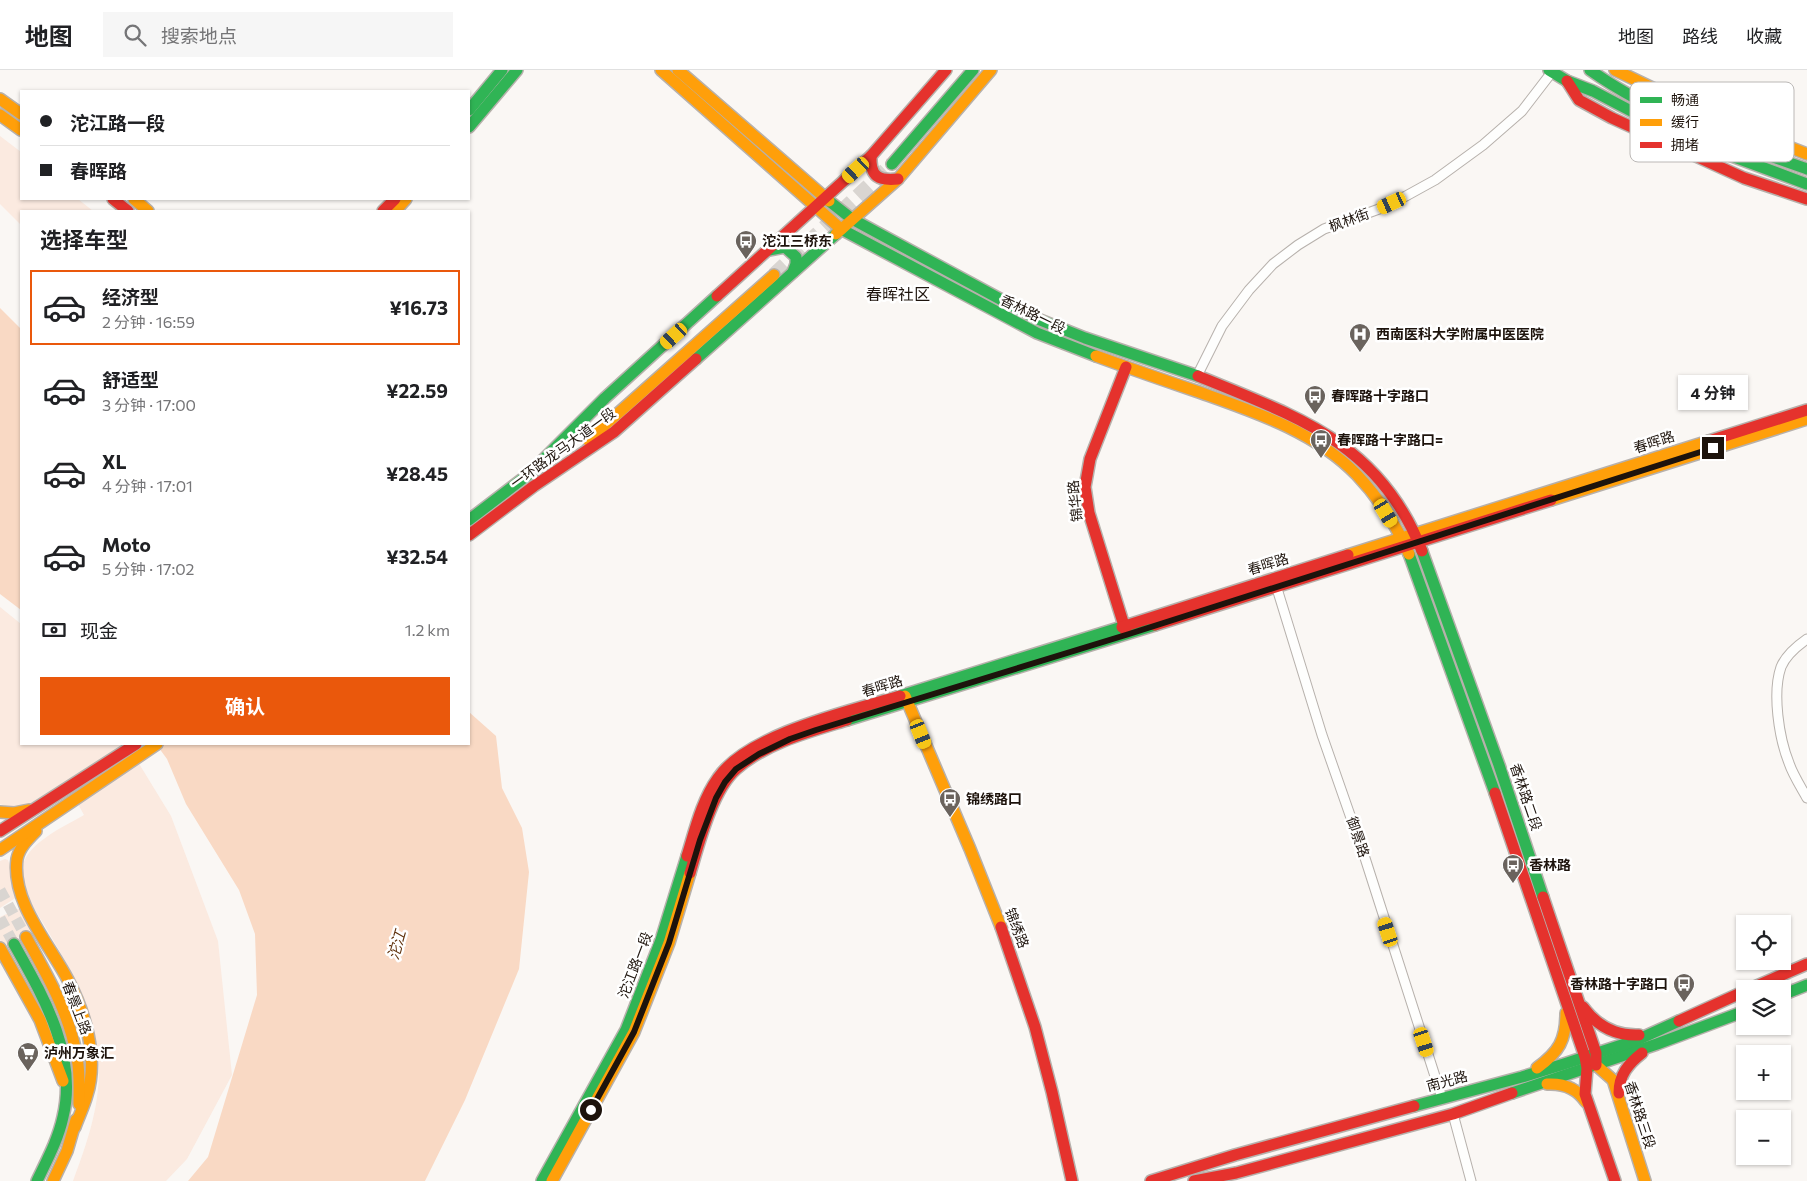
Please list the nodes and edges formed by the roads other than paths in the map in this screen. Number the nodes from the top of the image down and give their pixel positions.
1 (502, 70) edge
2 (517, 70) edge
3 (661, 70) edge
4 (678, 70) edge
5 (946, 70) edge
6 (963, 70) edge
7 (973, 70) edge
8 (991, 70) edge
9 (1590, 70) edge
10 (1615, 70) edge
11 (1551, 71) edge
12 (1567, 81) junction
13 (1640, 82) edge
14 (1630, 94) edge
15 (0, 99) edge
16 (470, 109) edge
17 (1630, 110) edge
18 (20, 113) edge
19 (0, 115) edge
20 (470, 126) edge
21 (1630, 126) edge
22 (20, 129) edge
23 (1794, 149) edge
24 (1807, 154) edge
25 (871, 156) junction
26 (1706, 162) edge
27 (1748, 162) edge
28 (1787, 162) edge
29 (1807, 169) edge
30 (898, 179) junction
31 (1807, 184) edge
32 (1807, 199) edge
33 (113, 200) edge
34 (135, 200) edge
35 (394, 200) edge
36 (405, 200) edge
37 (821, 202) junction
38 (127, 210) edge
39 (147, 210) edge
40 (385, 210) edge
41 (396, 210) edge
42 (852, 219) junction
43 (841, 229) junction
44 (769, 250) junction
45 (793, 272) junction
46 (1128, 368) junction
47 (1197, 376) junction
48 (1807, 410) edge
49 (1807, 418) edge
50 (529, 474) junction
51 (534, 486) junction
52 (470, 519) edge
53 (470, 534) edge
54 (1416, 538) junction
55 (1404, 542) junction
56 (1275, 582) junction
57 (1127, 629) junction
58 (1807, 639) edge
59 (906, 698) junction
60 (135, 745) edge
61 (154, 745) edge
62 (744, 758) junction
63 (76, 791) junction
64 (1807, 798) edge
65 (0, 812) edge
66 (0, 831) edge
67 (0, 850) edge
68 (26, 938) tunnel mouth
69 (14, 944) tunnel mouth
70 (0, 948) tunnel mouth
71 (1807, 964) edge
72 (1771, 980) edge
73 (1807, 985) edge
74 (1791, 991) edge
75 (1736, 995) edge
76 (1577, 998) junction
77 (1566, 1002) junction
78 (1736, 1014) edge
79 (1656, 1038) junction
80 (1591, 1061) junction
81 (1526, 1082) junction
82 (66, 1095) junction
83 (1442, 1098) junction
84 (1622, 1109) junction
85 (1453, 1114) junction
86 (1594, 1121) junction
87 (75, 1127) junction
88 (37, 1181) edge
89 (53, 1181) edge
90 (542, 1181) edge
91 (552, 1181) edge
92 (1072, 1181) edge
93 (1151, 1181) edge
94 (1194, 1181) edge
95 (1471, 1181) edge
96 (1615, 1181) edge
97 (1644, 1181) edge

1 - 16 main road
2 - 20 main road
3 - 37 main road, 香林路一段
4 - 37 main road, 香林路一段
5 - 25 main road, 一环路龙马大道一段
6 - 7 main road
8 - 30 main road, 一环路龙马大道一段
9 - 14 main road
10 - 13 main road
11 - 12 main road
11 - 47 street, 枫林街
12 - 17 main road
12 - 21 main road
15 - 18 main road
19 - 22 main road
23 - 24 main road
25 - 30 main road
25 - 37 main road, 一环路龙马大道一段
26 - 32 main road
27 - 31 main road
28 - 29 main road
30 - 42 main road, 一环路龙马大道一段
33 - 38 main road
34 - 39 main road
35 - 40 main road
36 - 41 main road
37 - 42 main road, 香林路一段
37 - 43 main road, 香林路一段
37 - 44 main road, 一环路龙马大道一段
42 - 43 main road, 一环路龙马大道一段
42 - 47 main road, 香林路一段
43 - 45 main road, 一环路龙马大道一段
43 - 46 main road, 香林路一段
44 - 45 main road
44 - 50 main road, 一环路龙马大道一段
45 - 51 main road, 一环路龙马大道一段
46 - 55 main road, 香林路一段
46 - 57 main road, 锦华路
47 - 54 main road, 香林路一段
48 - 54 main road, 春晖路
49 - 54 main road, 春晖路
50 - 51 main road
50 - 52 main road, 一环路龙马大道一段
51 - 53 main road, 一环路龙马大道一段
54 - 55 main road, 春晖路
54 - 76 main road, 香林路二段
55 - 56 main road, 春晖路
55 - 77 main road, 香林路二段
56 - 57 main road, 春晖路
56 - 83 street, 御景路
57 - 59 main road, 春晖路
58 - 64 street
59 - 62 main road, 春晖路
59 - 92 main road, 锦绣路
60 - 63 main road
61 - 63 main road
62 - 90 main road, 沱江路一段
62 - 91 main road, 沱江路一段
63 - 65 main road
63 - 66 main road
63 - 67 main road
63 - 87 main road
68 - 87 main road, 春景上路
69 - 82 main road, 春景上路
70 - 82 main road
71 - 72 main road
73 - 74 main road
75 - 79 main road, 南光路
76 - 79 main road
76 - 80 main road, 香林路二段
77 - 80 main road, 香林路二段
77 - 81 main road
78 - 79 main road, 南光路
79 - 80 main road, 南光路
79 - 84 main road
80 - 81 main road, 南光路
80 - 84 main road, 香林路三段
80 - 86 main road
81 - 83 main road, 南光路
81 - 85 main road, 南光路
81 - 86 main road
82 - 88 main road, 春景上路
83 - 93 main road, 南光路
84 - 97 main road, 香林路三段
85 - 94 main road, 南光路
85 - 95 street
86 - 96 main road
87 - 89 main road, 春景上路

